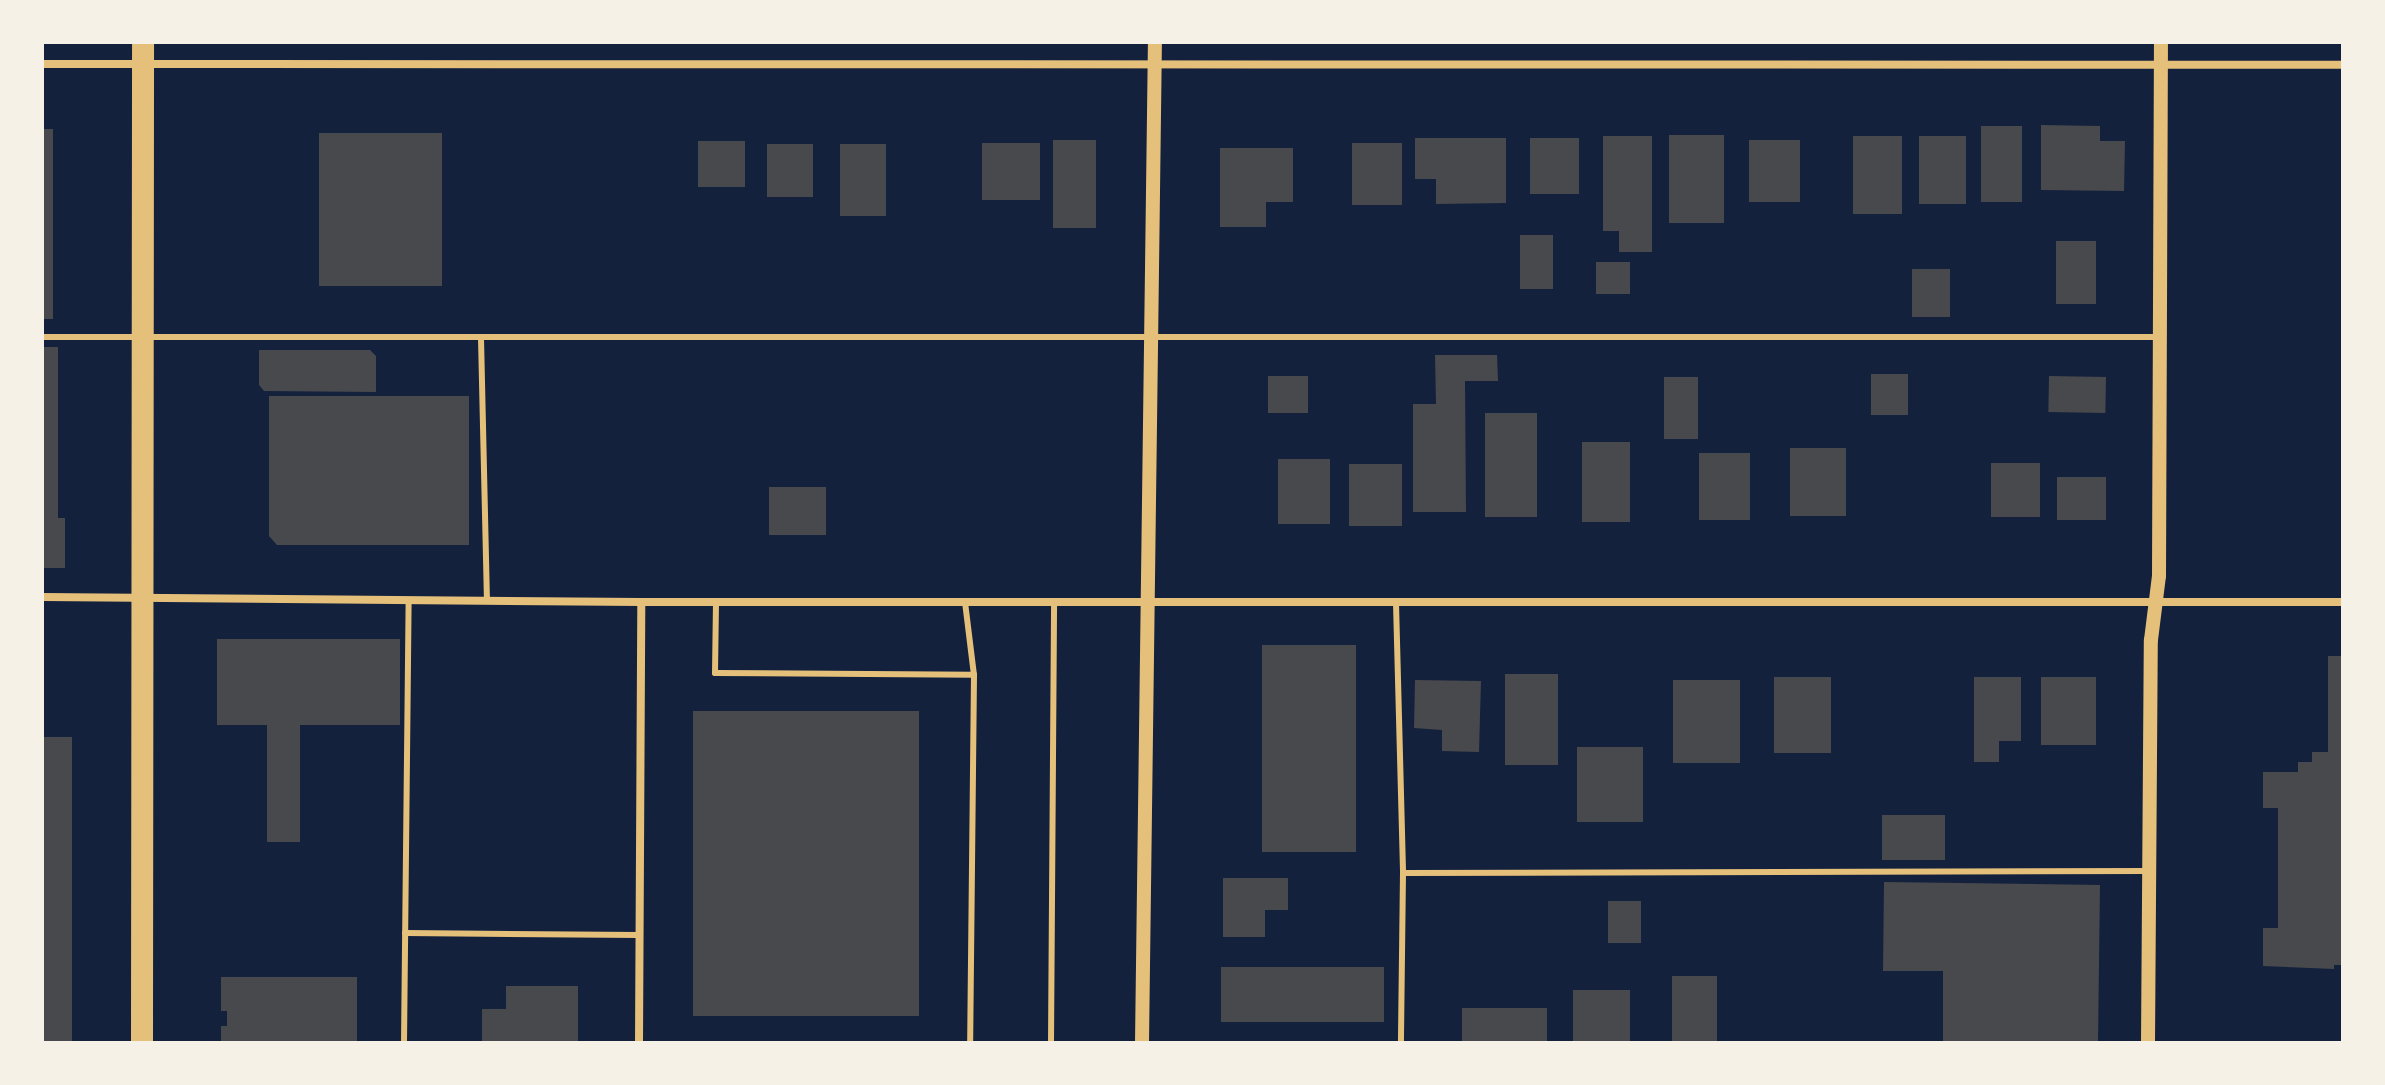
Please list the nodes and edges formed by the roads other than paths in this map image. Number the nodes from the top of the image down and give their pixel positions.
1 (1155, 42) edge
2 (2161, 42) edge
3 (143, 53) edge
4 (42, 64) edge
5 (1155, 65) junction
6 (2160, 65) junction
7 (2343, 65) edge
8 (42, 337) edge
9 (143, 337) junction
10 (2160, 337) junction
11 (481, 338) junction
12 (1151, 340) junction
13 (42, 597) edge
14 (142, 597) junction
15 (409, 600) junction
16 (487, 601) junction
17 (641, 602) junction
18 (716, 602) junction
19 (965, 602) junction
20 (1054, 602) junction
21 (1147, 602) junction
22 (2156, 602) junction
23 (2343, 602) edge
24 (1396, 603) junction
25 (974, 675) junction
26 (2148, 871) junction
27 (1403, 873) junction
28 (405, 933) junction
29 (639, 935) junction
30 (142, 1043) edge
31 (404, 1043) edge
32 (639, 1043) edge
33 (970, 1043) edge
34 (1051, 1043) edge
35 (1142, 1043) edge
36 (1401, 1043) edge
37 (2148, 1043) edge

1 - 5 street
2 - 6 street
3 - 4 street
3 - 5 street
3 - 9 highway
5 - 6 street
5 - 12 street
6 - 7 street
6 - 10 street
8 - 9 lane
9 - 11 lane
9 - 14 highway
10 - 12 lane
10 - 22 street
11 - 12 lane
11 - 16 lane
12 - 21 street
13 - 14 street
14 - 15 street
14 - 30 highway
15 - 16 street
15 - 28 lane
16 - 17 street
17 - 18 street
17 - 29 street
18 - 19 street
18 - 25 lane
19 - 20 street
19 - 25 lane
20 - 21 street
20 - 34 lane
21 - 24 street
21 - 35 street
22 - 23 street
22 - 24 street
22 - 26 street
24 - 27 lane
25 - 33 lane
26 - 27 lane
26 - 37 street
27 - 36 lane
28 - 29 lane
28 - 31 lane
29 - 32 street

